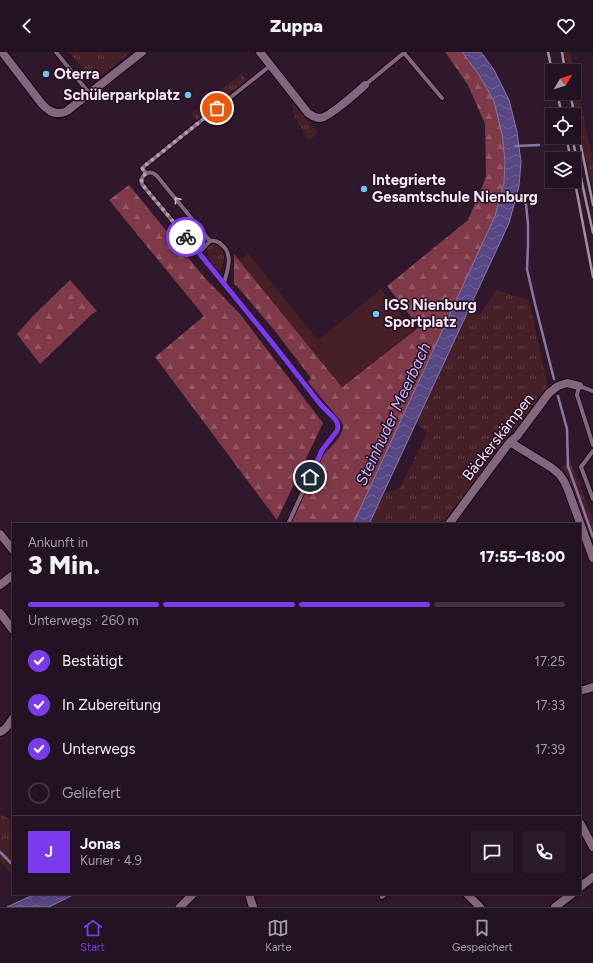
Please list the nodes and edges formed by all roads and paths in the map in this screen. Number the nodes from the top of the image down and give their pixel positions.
1 (2, 52) edge
2 (56, 52) edge
3 (142, 52) edge
4 (260, 52) edge
5 (405, 53) edge
6 (271, 66) junction
7 (365, 85) joint
8 (89, 94) junction
9 (442, 98) dead end
10 (146, 173) junction
11 (210, 241) junction
12 (199, 253) junction
13 (224, 283) junction
14 (578, 386) junction
15 (593, 391) edge
16 (510, 442) junction
17 (593, 445) edge
18 (593, 451) edge
19 (593, 498) edge
20 (288, 523) edge
21 (450, 523) edge
22 (580, 523) edge
23 (581, 525) edge
24 (0, 534) edge
25 (12, 549) edge
26 (593, 558) edge
27 (12, 576) edge
28 (0, 585) edge
29 (0, 613) edge
30 (12, 629) edge
31 (593, 687) edge
32 (581, 692) edge
33 (12, 719) edge
34 (0, 732) edge
35 (581, 826) edge
36 (593, 847) edge
37 (593, 877) edge
38 (581, 886) edge
39 (192, 895) edge
40 (249, 895) edge
41 (468, 895) edge
42 (571, 895) edge
43 (180, 907) edge
44 (254, 907) edge
45 (480, 907) edge
46 (555, 907) edge

1 - 8 street
2 - 8 lane
3 - 8 street
4 - 6 street
5 - 7 lane
5 - 9 lane
6 - 7 street
6 - 10 lane
11 -> 10 lane
10 - 12 lane
11 - 12 lane
11 - 13 lane
12 - 13 lane
13 - 20 lane
14 - 15 lane
14 - 16 street, Bäckerskämpen
14 - 17 lane
16 - 21 street, Bäckerskämpen
16 - 22 street
18 - 19 lane
23 - 26 street
24 - 25 street
27 - 28 street
29 - 30 street
31 - 32 street
33 - 34 street
35 - 36 street
37 - 38 street
39 - 43 street
40 - 44 street
41 - 45 street
42 - 46 street

